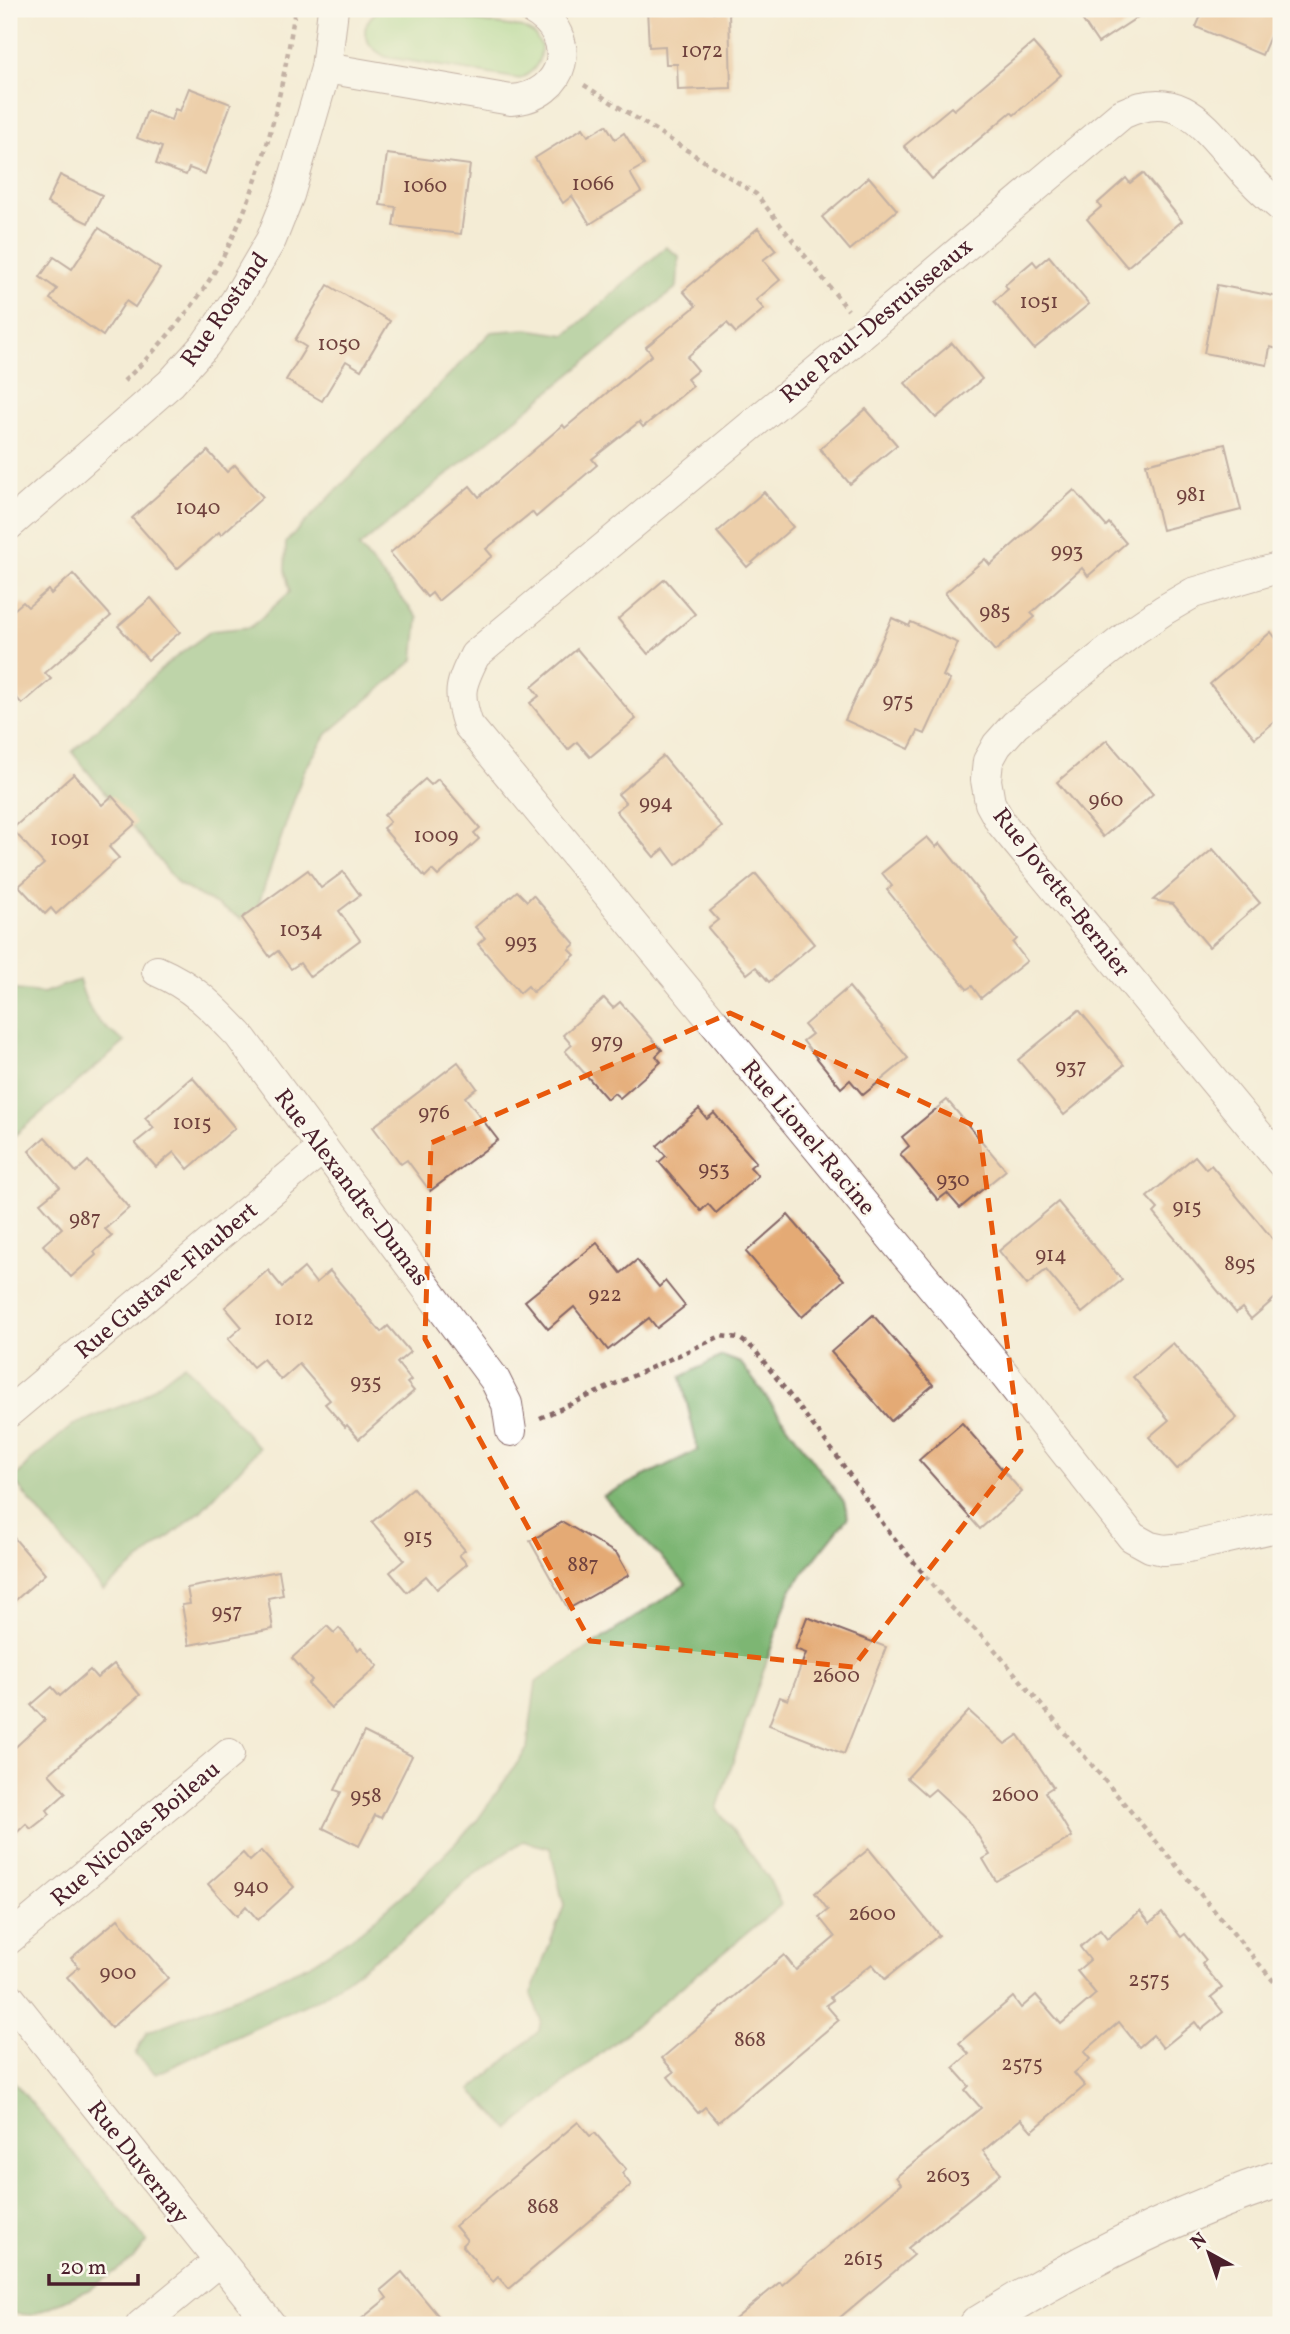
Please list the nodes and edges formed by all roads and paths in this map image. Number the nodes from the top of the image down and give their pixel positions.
1 (295, 9) edge
2 (333, 9) edge
3 (532, 9) edge
4 (326, 68) junction
5 (557, 74) junction
6 (1281, 207) edge
7 (865, 331) junction
8 (114, 390) dead end
9 (9, 525) edge
10 (1281, 568) edge
11 (468, 725) joint
12 (157, 971) dead end
13 (323, 1148) junction
14 (1281, 1162) edge
15 (9, 1412) edge
16 (511, 1432) joint
17 (1281, 1526) edge
18 (229, 1754) dead end
19 (9, 1939) edge
20 (1281, 1990) edge
21 (9, 1997) edge
22 (1281, 2178) edge
23 (219, 2261) junction
24 (141, 2325) edge
25 (271, 2325) edge
26 (978, 2325) edge

1 - 8 path
2 - 4 street, Rue Rostand
3 - 5 street
4 - 5 street
4 - 9 street, Rue Rostand
5 - 7 path
6 - 7 street, Rue Paul-Desruisseaux
7 - 11 street, Rue Paul-Desruisseaux
10 - 14 street, Rue Jovette-Bernier
11 - 17 street, Rue Lionel-Racine
12 - 13 street, Rue Alexandre-Dumas
13 - 15 street, Rue Gustave-Flaubert
13 - 16 street, Rue Alexandre-Dumas
16 - 20 path
18 - 19 street, Rue Nicolas-Boileau
21 - 23 street, Rue Duvernay
22 - 26 street
23 - 24 street
23 - 25 street, Rue Duvernay

